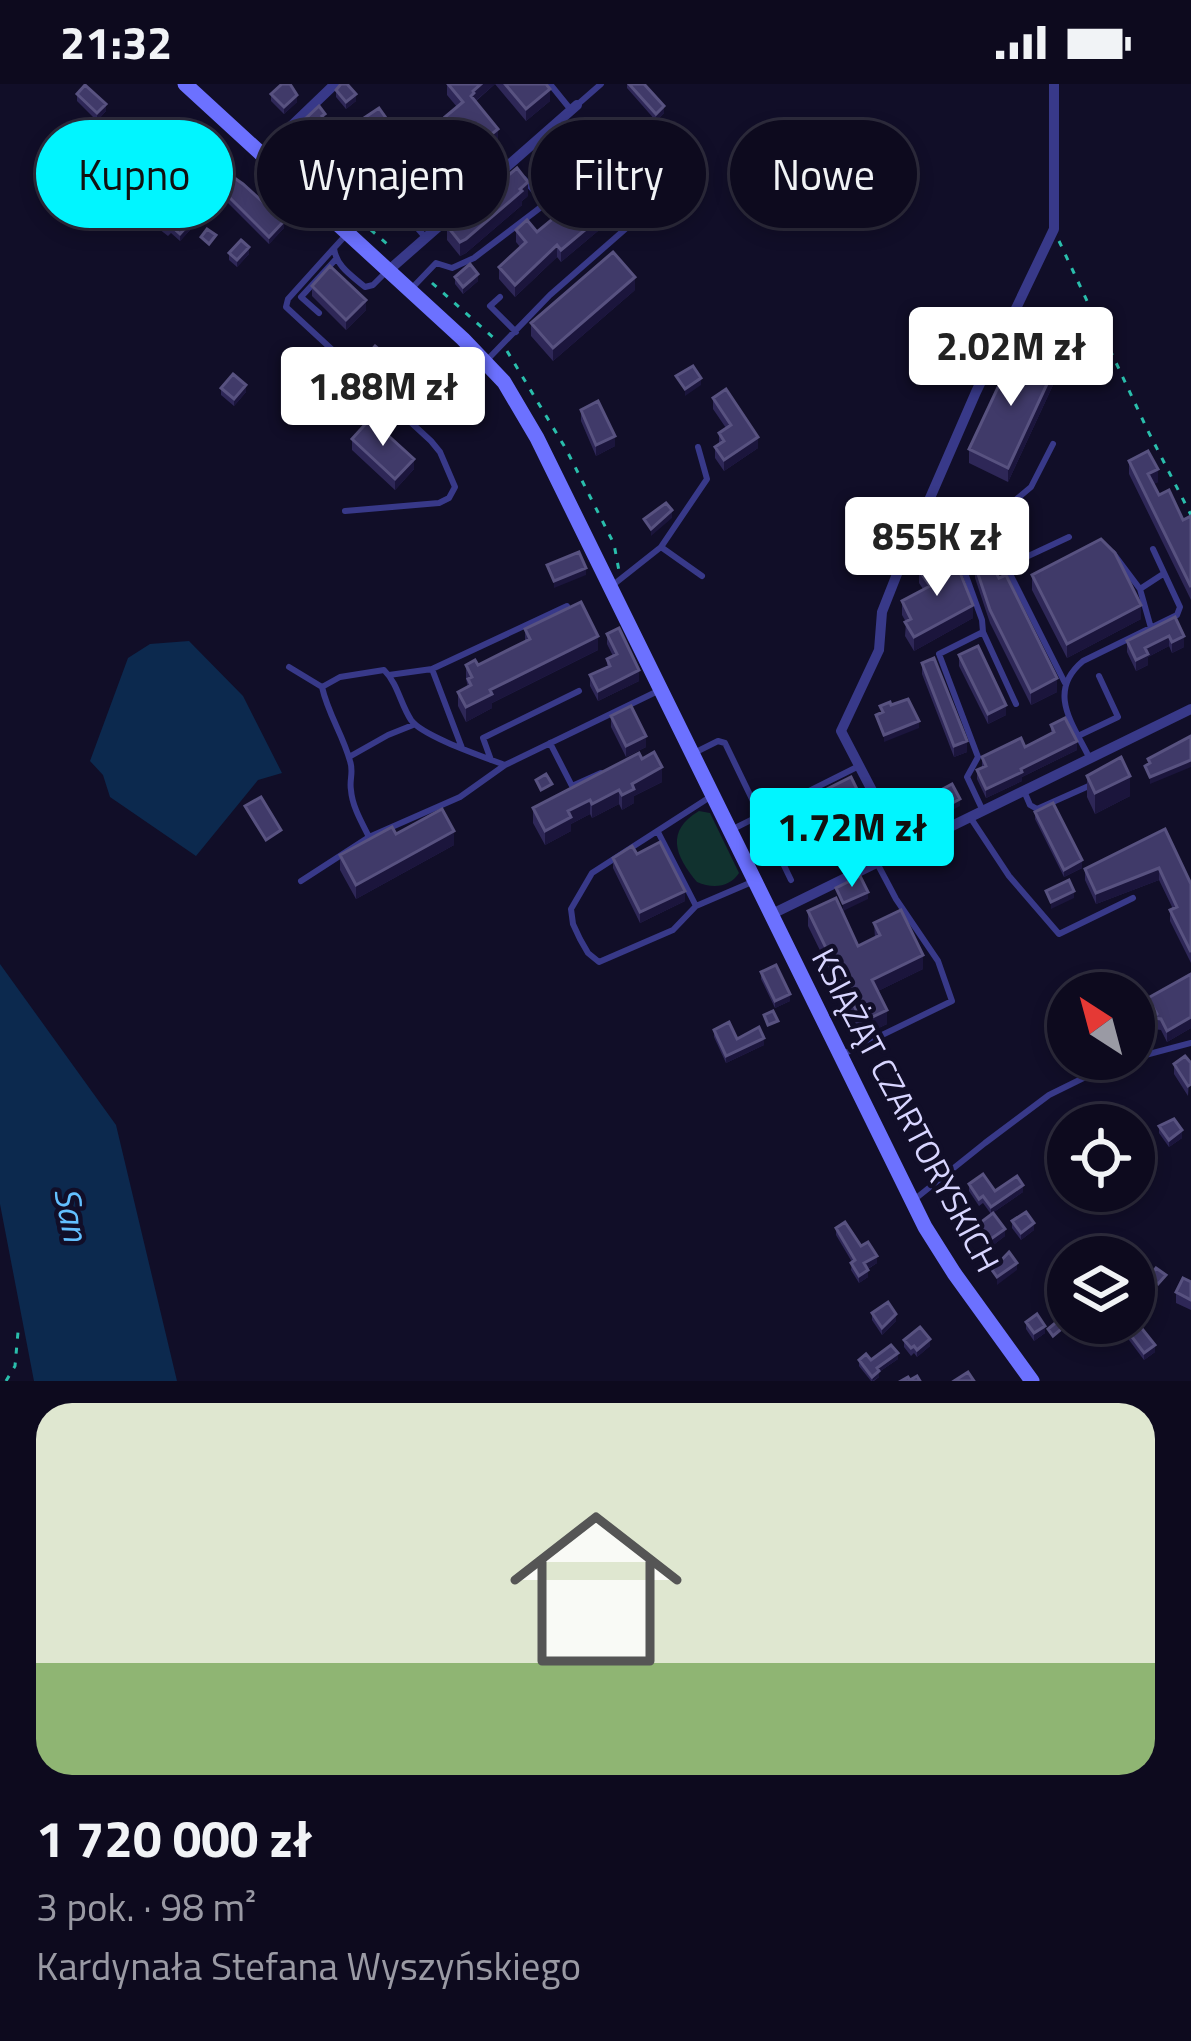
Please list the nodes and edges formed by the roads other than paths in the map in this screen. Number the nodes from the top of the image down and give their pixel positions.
1 (185, 84) edge
2 (335, 84) edge
3 (550, 84) edge
4 (601, 84) edge
5 (1054, 84) edge
6 (574, 107) junction
7 (297, 120) edge
8 (257, 149) edge
9 (509, 163) junction
10 (342, 228) edge
11 (417, 228) edge
12 (626, 228) edge
13 (348, 233) junction
14 (425, 237) junction
15 (334, 248) junction
16 (336, 259) junction
17 (388, 270) junction
18 (410, 290) junction
19 (500, 297) dead end
20 (319, 313) dead end
21 (516, 332) junction
22 (485, 361) junction
23 (1053, 444) dead end
24 (698, 447) dead end
25 (345, 511) dead end
26 (1069, 537) dead end
27 (662, 547) junction
28 (1153, 549) dead end
29 (1113, 554) edge
30 (1001, 556) junction
31 (952, 566) dead end
32 (1007, 566) junction
33 (965, 573) junction
34 (1164, 573) junction
35 (702, 576) dead end
36 (610, 587) junction
37 (1140, 589) junction
38 (567, 606) edge
39 (1150, 628) junction
40 (983, 632) junction
41 (289, 667) dead end
42 (432, 669) junction
43 (389, 675) junction
44 (1099, 676) dead end
45 (1065, 683) junction
46 (322, 687) junction
47 (661, 690) junction
48 (579, 691) dead end
49 (1016, 704) dead end
50 (1191, 710) edge
51 (413, 725) junction
52 (1078, 736) junction
53 (550, 743) junction
54 (462, 748) junction
55 (692, 754) junction
56 (349, 757) junction
57 (1090, 759) junction
58 (491, 760) junction
59 (505, 765) junction
60 (860, 766) junction
61 (603, 772) edge
62 (1094, 783) edge
63 (1024, 791) junction
64 (713, 795) junction
65 (760, 814) junction
66 (977, 814) junction
67 (730, 831) junction
68 (658, 832) junction
69 (369, 837) junction
70 (902, 850) junction
71 (877, 862) junction
72 (301, 880) dead end
73 (791, 880) dead end
74 (754, 881) junction
75 (1133, 898) dead end
76 (696, 906) junction
77 (770, 915) junction
78 (1191, 1043) edge
79 (1155, 1052) edge
80 (840, 1055) junction
81 (1081, 1080) edge
82 (913, 1202) junction
83 (1032, 1381) edge

1 - 8 main road, KSIĄŻĄT CZARTORYSKICH
2 - 7 street
3 - 6 lane
4 - 6 lane
5 - 60 street
6 - 9 street
9 - 14 street
9 - 18 lane
10 - 13 main road, KSIĄŻĄT CZARTORYSKICH
11 - 14 lane
12 - 21 lane
13 - 15 lane
13 - 17 main road, KSIĄŻĄT CZARTORYSKICH
14 - 17 street
15 - 16 lane
15 - 25 lane
16 - 17 lane
16 - 20 lane
17 - 18 main road, KSIĄŻĄT CZARTORYSKICH
18 - 22 main road, KSIĄŻĄT CZARTORYSKICH
19 - 21 lane
21 - 22 lane
22 - 36 main road, KSIĄŻĄT CZARTORYSKICH
23 - 30 lane
24 - 27 lane
26 - 32 lane
27 - 35 lane
27 - 36 lane
28 - 34 lane
29 - 37 lane
30 - 32 lane
30 - 33 lane
31 - 33 lane
32 - 45 lane
33 - 40 lane
34 - 37 lane
34 - 39 lane
36 - 47 main road, KSIĄŻĄT CZARTORYSKICH
37 - 39 lane
38 - 42 lane
39 - 45 lane
40 - 49 lane
40 - 66 lane
41 - 46 lane
42 - 43 lane
42 - 54 lane
43 - 46 lane
43 - 51 lane
44 - 52 lane
45 - 52 lane
46 - 56 lane
47 - 53 lane
47 - 55 main road, KSIĄŻĄT CZARTORYSKICH
48 - 58 lane
50 - 57 street
51 - 54 lane
51 - 56 lane
52 - 57 lane
53 - 59 lane
53 - 61 lane
54 - 58 lane
55 - 64 main road, KSIĄŻĄT CZARTORYSKICH
55 - 65 lane
56 - 69 lane
57 - 63 street
58 - 59 lane
59 - 69 lane
60 - 65 lane
60 - 70 street
62 - 63 lane
63 - 66 street
64 - 67 main road, KSIĄŻĄT CZARTORYSKICH
64 - 68 lane
65 - 67 lane
65 - 73 lane
66 - 70 street
66 - 75 lane
67 - 74 main road, KSIĄŻĄT CZARTORYSKICH
68 - 76 lane
68 - 76 lane
69 - 72 lane
70 - 71 street
71 - 77 street
71 - 80 lane
74 - 76 lane
74 - 77 main road, KSIĄŻĄT CZARTORYSKICH
77 - 80 main road, KSIĄŻĄT CZARTORYSKICH
78 - 79 lane
80 - 82 main road, KSIĄŻĄT CZARTORYSKICH
81 - 82 lane
82 - 83 main road, KSIĄŻĄT CZARTORYSKICH

